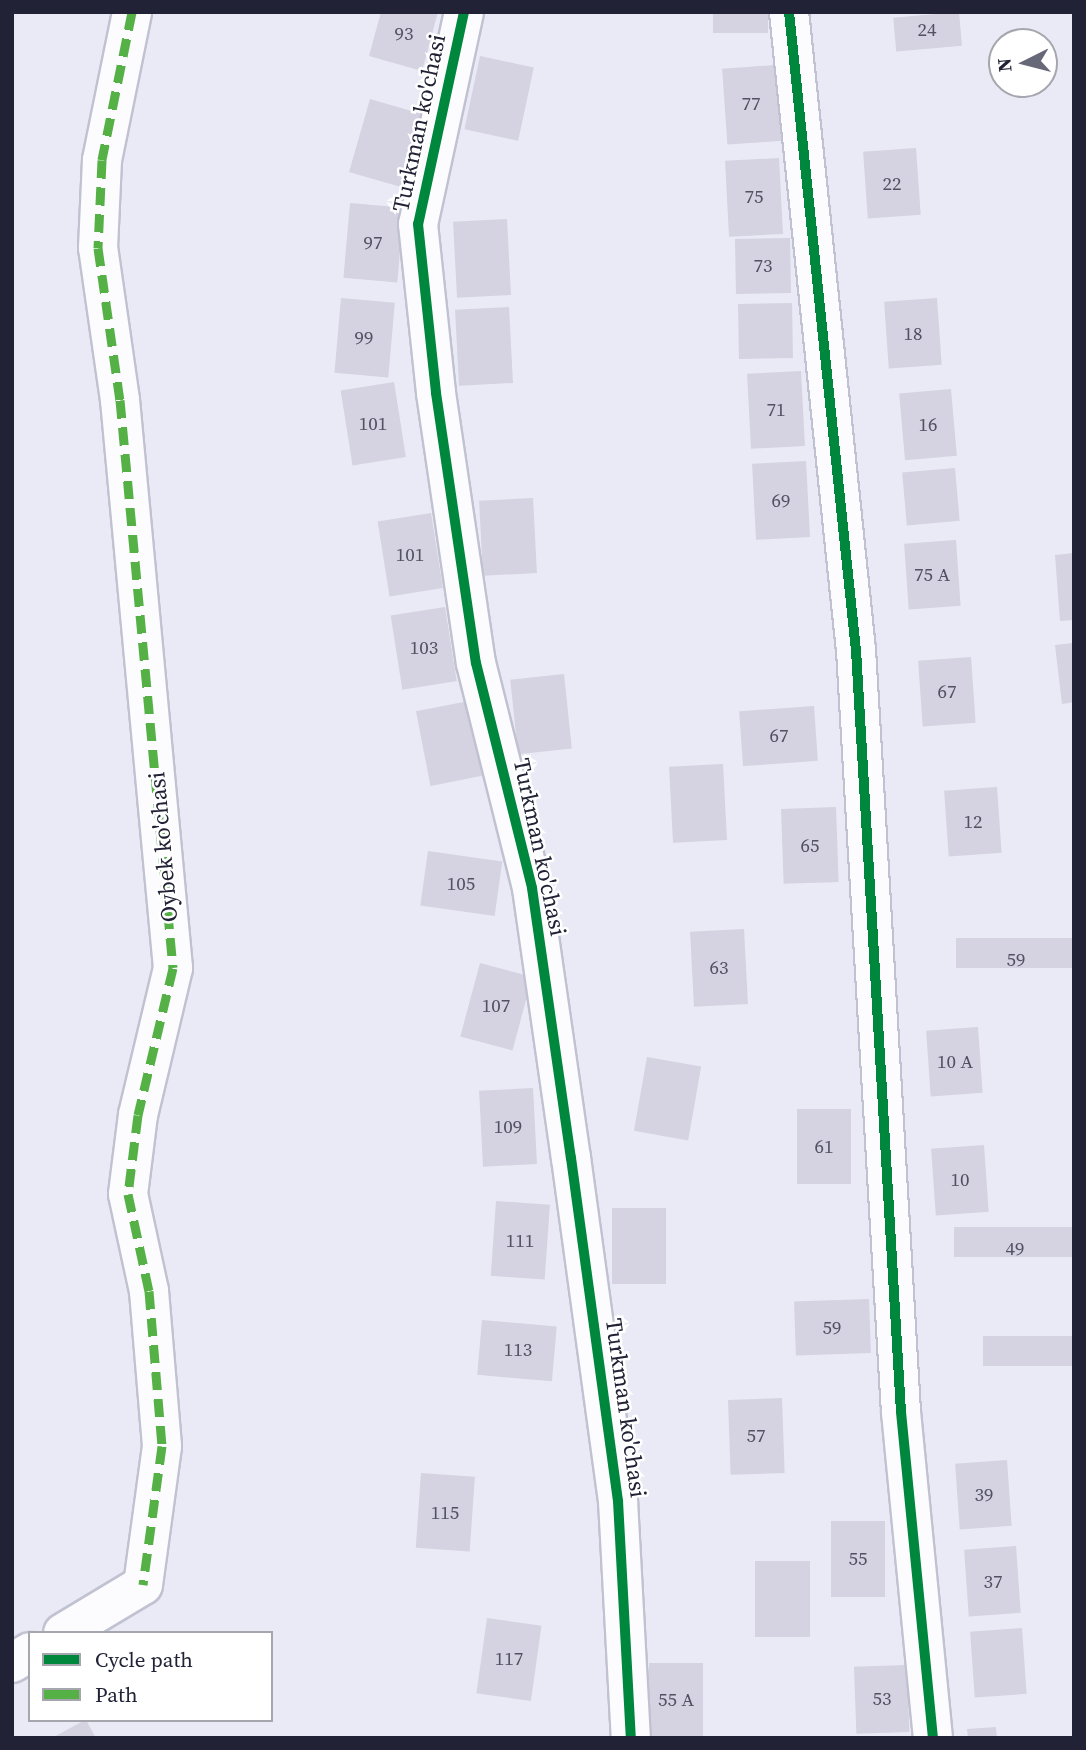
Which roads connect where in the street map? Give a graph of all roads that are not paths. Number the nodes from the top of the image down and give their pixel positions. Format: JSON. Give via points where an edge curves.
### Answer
{"nodes":[{"id":1,"x":132,"y":12,"type":"edge"},
{"id":2,"x":464,"y":12,"type":"edge"},
{"id":3,"x":789,"y":12,"type":"edge"},
{"id":4,"x":66,"y":1631,"type":"edge"},
{"id":5,"x":28,"y":1653,"type":"edge"},
{"id":6,"x":12,"y":1663,"type":"edge"},
{"id":7,"x":631,"y":1738,"type":"edge"},
{"id":8,"x":933,"y":1738,"type":"edge"}],
"edges":[{"from":1,"to":4,"type":"street","name":"Oybek ko'chasi","via":[[102,160],[98,248],[120,400],[173,968],[138,1115],[128,1194],[149,1291],[162,1446],[143,1585]]},
{"from":2,"to":7,"type":"street","name":"Turkman ko'chasi","via":[[418,224],[436,393],[475,663],[532,888],[571,1158],[618,1501]]},
{"from":3,"to":8,"type":"street","via":[[856,650],[901,1412]]},
{"from":5,"to":6,"type":"street"}]}
